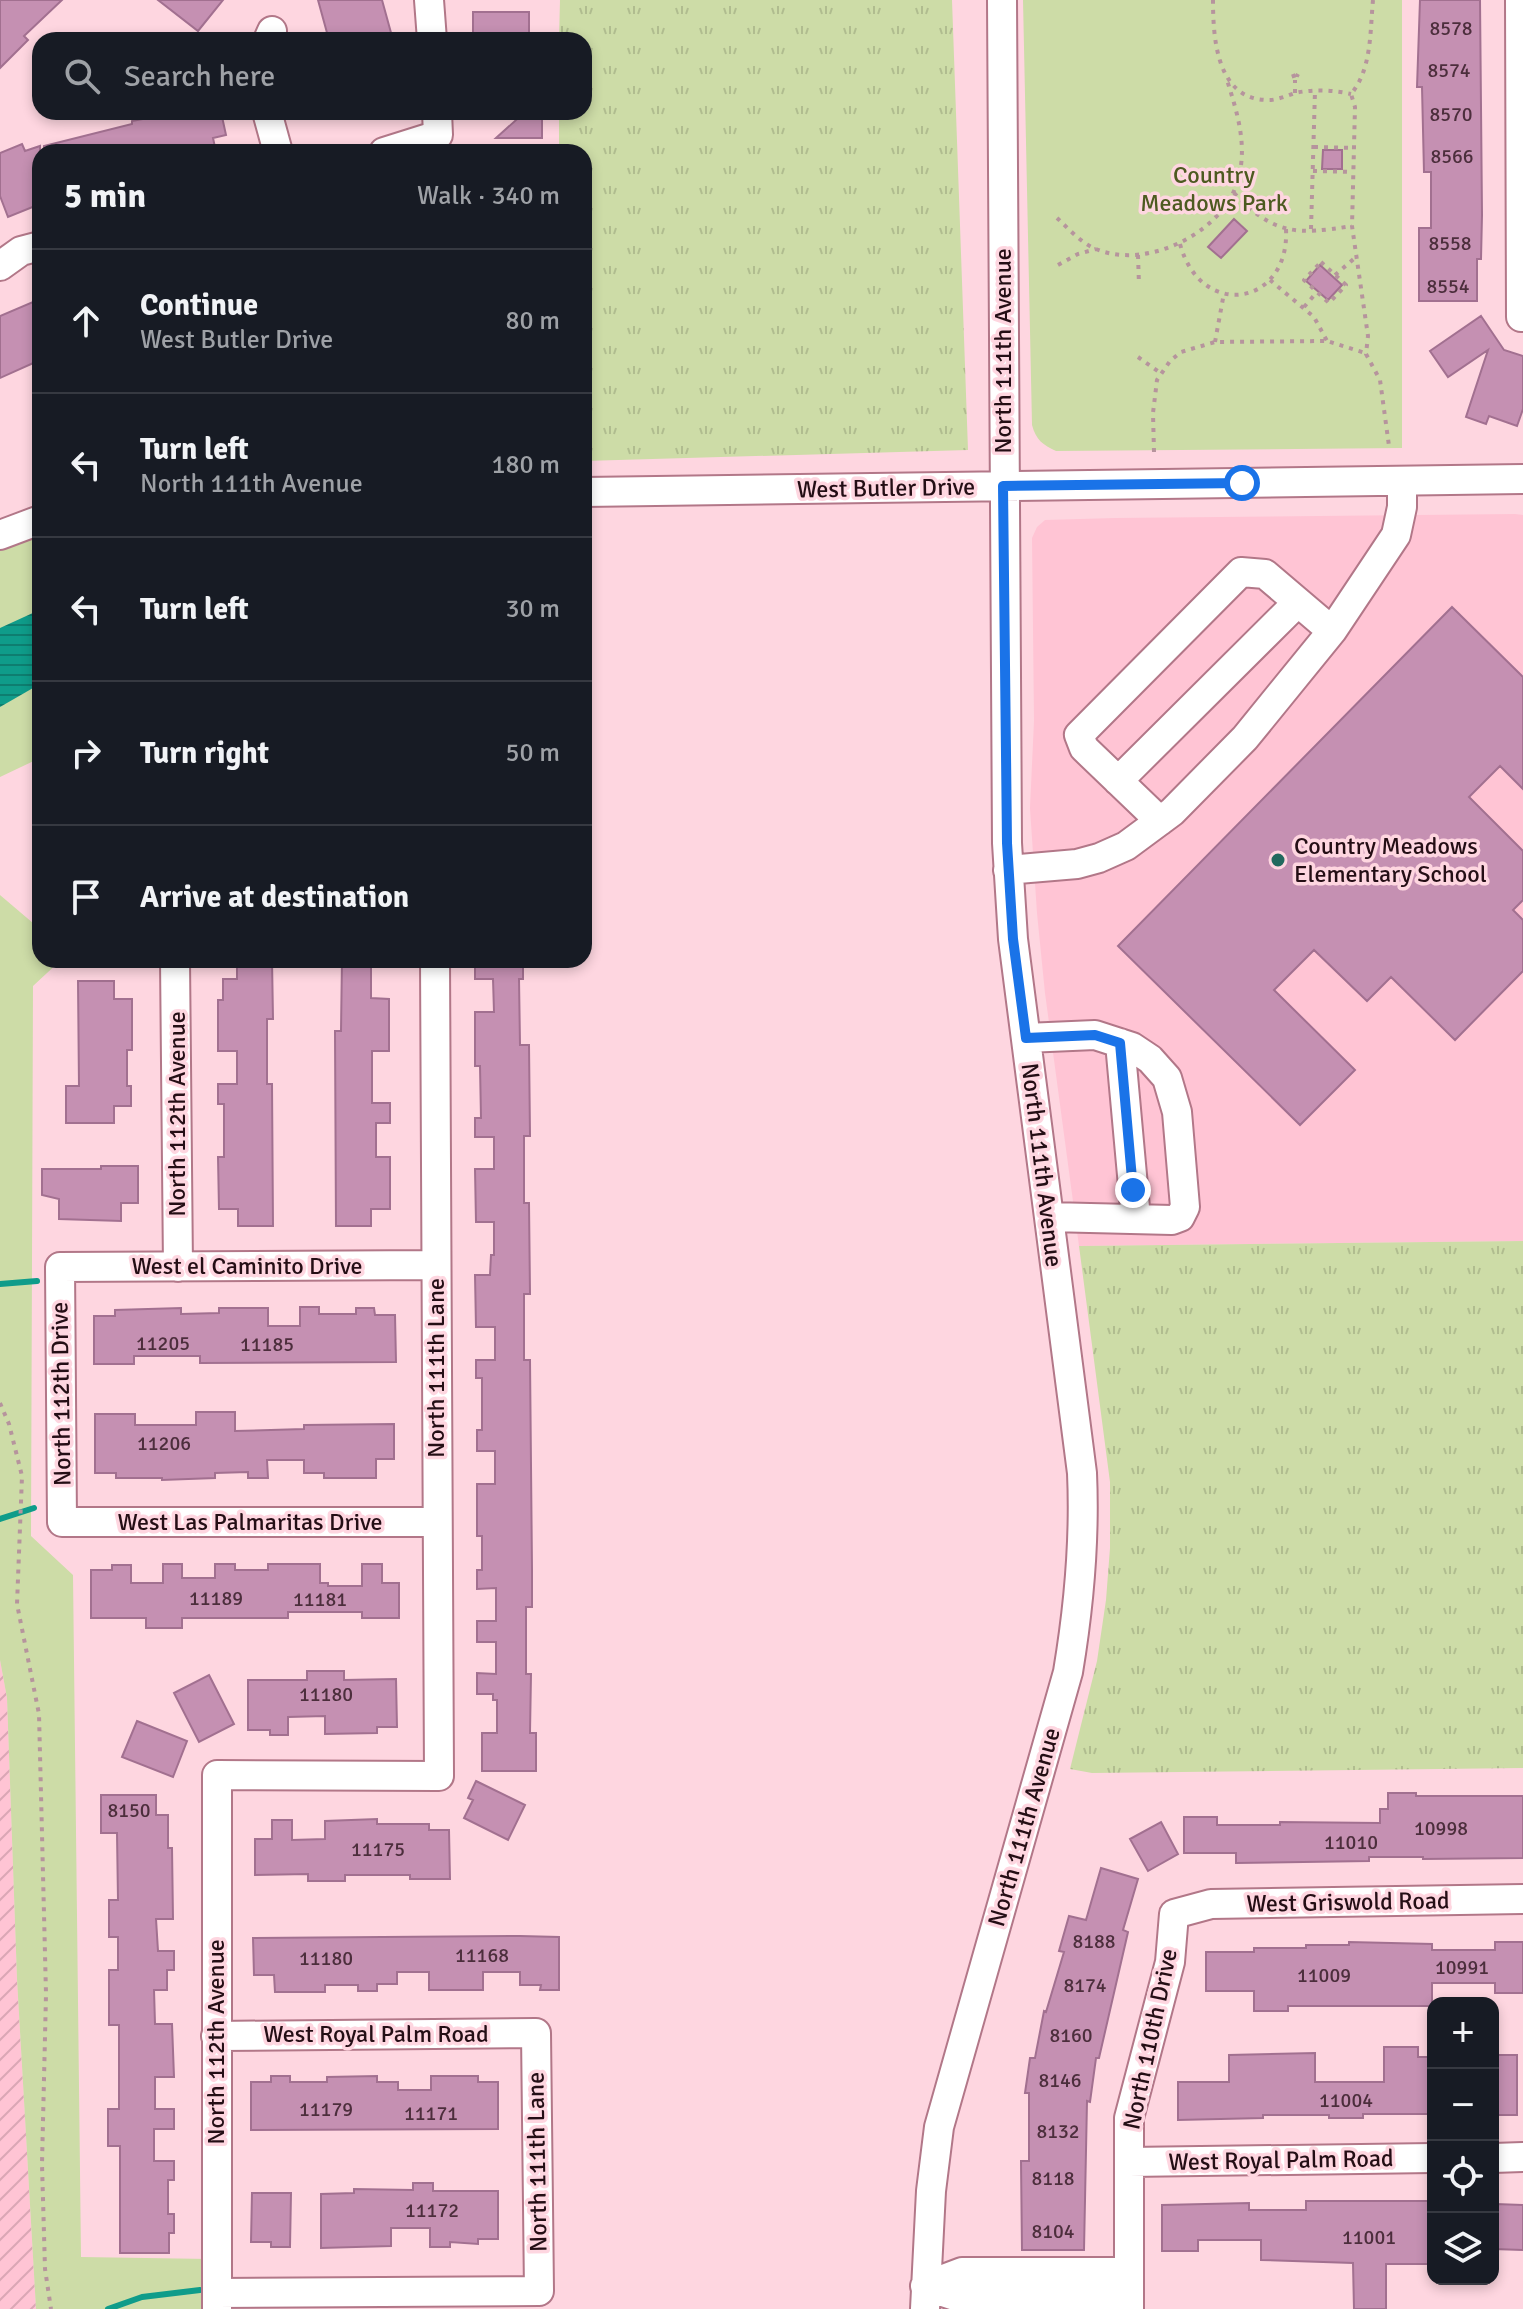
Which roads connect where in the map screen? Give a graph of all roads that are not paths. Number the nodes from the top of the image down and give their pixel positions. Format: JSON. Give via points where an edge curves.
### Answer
{"nodes":[{"id":1,"x":429,"y":0,"type":"edge"},
{"id":2,"x":1002,"y":0,"type":"edge"},
{"id":3,"x":1520,"y":0,"type":"edge"},
{"id":4,"x":431,"y":32,"type":"edge"},
{"id":5,"x":269,"y":120,"type":"edge"},
{"id":6,"x":438,"y":124,"type":"edge"},
{"id":7,"x":276,"y":144,"type":"edge"},
{"id":8,"x":399,"y":144,"type":"edge"},
{"id":9,"x":32,"y":248,"type":"edge"},
{"id":10,"x":0,"y":266,"type":"edge"},
{"id":11,"x":1522,"y":317,"type":"edge"},
{"id":12,"x":1523,"y":479,"type":"edge"},
{"id":13,"x":1402,"y":482,"type":"junction"},
{"id":14,"x":1003,"y":486,"type":"junction"},
{"id":15,"x":592,"y":492,"type":"edge"},
{"id":16,"x":32,"y":523,"type":"edge"},
{"id":17,"x":0,"y":535,"type":"edge"},
{"id":18,"x":1298,"y":602,"type":"junction"},
{"id":19,"x":1332,"y":631,"type":"junction"},
{"id":20,"x":1118,"y":781,"type":"junction"},
{"id":21,"x":1160,"y":821,"type":"junction"},
{"id":22,"x":1008,"y":870,"type":"junction"},
{"id":23,"x":175,"y":968,"type":"edge"},
{"id":24,"x":435,"y":968,"type":"edge"},
{"id":25,"x":1026,"y":1038,"type":"junction"},
{"id":26,"x":1120,"y":1043,"type":"junction"},
{"id":27,"x":1049,"y":1217,"type":"junction"},
{"id":28,"x":1136,"y":1219,"type":"junction"},
{"id":29,"x":435,"y":1265,"type":"junction"},
{"id":30,"x":60,"y":1267,"type":"joint"},
{"id":31,"x":178,"y":1267,"type":"junction"},
{"id":32,"x":62,"y":1522,"type":"joint"},
{"id":33,"x":437,"y":1522,"type":"junction"},
{"id":34,"x":217,"y":1775,"type":"joint"},
{"id":35,"x":1523,"y":1899,"type":"edge"},
{"id":36,"x":1174,"y":1914,"type":"joint"},
{"id":37,"x":536,"y":2033,"type":"joint"},
{"id":38,"x":216,"y":2036,"type":"junction"},
{"id":39,"x":1523,"y":2157,"type":"edge"},
{"id":40,"x":1427,"y":2158,"type":"edge"},
{"id":41,"x":1499,"y":2158,"type":"edge"},
{"id":42,"x":1129,"y":2162,"type":"junction"},
{"id":43,"x":1129,"y":2293,"type":"edge"},
{"id":44,"x":925,"y":2297,"type":"edge"},
{"id":45,"x":217,"y":2301,"type":"edge"}],
"edges":[{"from":1,"to":4,"type":"street"},
{"from":2,"to":14,"type":"street","name":"North 111th Avenue"},
{"from":3,"to":11,"type":"street"},
{"from":5,"to":7,"type":"street"},
{"from":6,"to":8,"type":"street"},
{"from":9,"to":10,"type":"street"},
{"from":12,"to":13,"type":"street","name":"West Butler Drive"},
{"from":13,"to":14,"type":"street","name":"West Butler Drive"},
{"from":13,"to":19,"type":"street","via":[[1396,535]]},
{"from":14,"to":15,"type":"street","name":"West Butler Drive"},
{"from":14,"to":22,"type":"street","name":"North 111th Avenue"},
{"from":16,"to":17,"type":"street"},
{"from":18,"to":19,"type":"street"},
{"from":18,"to":20,"type":"street"},
{"from":18,"to":20,"type":"street","via":[[1265,574],[1241,572],[1079,735],[1084,748]]},
{"from":19,"to":21,"type":"street","via":[[1245,738]]},
{"from":20,"to":21,"type":"street"},
{"from":21,"to":22,"type":"street","via":[[1099,858]]},
{"from":22,"to":25,"type":"street","name":"North 111th Avenue"},
{"from":23,"to":31,"type":"street","name":"North 112th Avenue"},
{"from":24,"to":29,"type":"street","name":"North 111th Lane"},
{"from":25,"to":26,"type":"street","via":[[1095,1035]]},
{"from":25,"to":27,"type":"street","name":"North 111th Avenue"},
{"from":26,"to":28,"type":"street"},
{"from":26,"to":28,"type":"street","via":[[1150,1059],[1167,1078],[1177,1112],[1185,1207],[1172,1220]]},
{"from":27,"to":28,"type":"street"},
{"from":27,"to":44,"type":"street","name":"North 111th Avenue","via":[[1082,1473],[1076,1626],[1068,1672],[939,2127]]},
{"from":29,"to":31,"type":"street","name":"West el Caminito Drive"},
{"from":29,"to":33,"type":"street","name":"North 111th Lane"},
{"from":30,"to":31,"type":"street","name":"West el Caminito Drive"},
{"from":30,"to":32,"type":"street","name":"North 112th Drive"},
{"from":32,"to":33,"type":"street","name":"West Las Palmaritas Drive"},
{"from":33,"to":34,"type":"street","name":"North 111th Lane","via":[[439,1776]]},
{"from":34,"to":38,"type":"street","name":"North 112th Avenue"},
{"from":35,"to":36,"type":"street","name":"West Griswold Road","via":[[1211,1904]]},
{"from":36,"to":42,"type":"street","name":"North 110th Drive","via":[[1170,1962],[1129,2118]]},
{"from":37,"to":38,"type":"street","name":"West Royal Palm Road"},
{"from":37,"to":45,"type":"street","name":"North 111th Lane","via":[[539,2291]]},
{"from":38,"to":45,"type":"street","name":"North 112th Avenue"},
{"from":39,"to":41,"type":"street"},
{"from":40,"to":42,"type":"street","name":"West Royal Palm Road"},
{"from":42,"to":43,"type":"street","name":"North 110th Drive"},
{"from":43,"to":44,"type":"street"}]}
